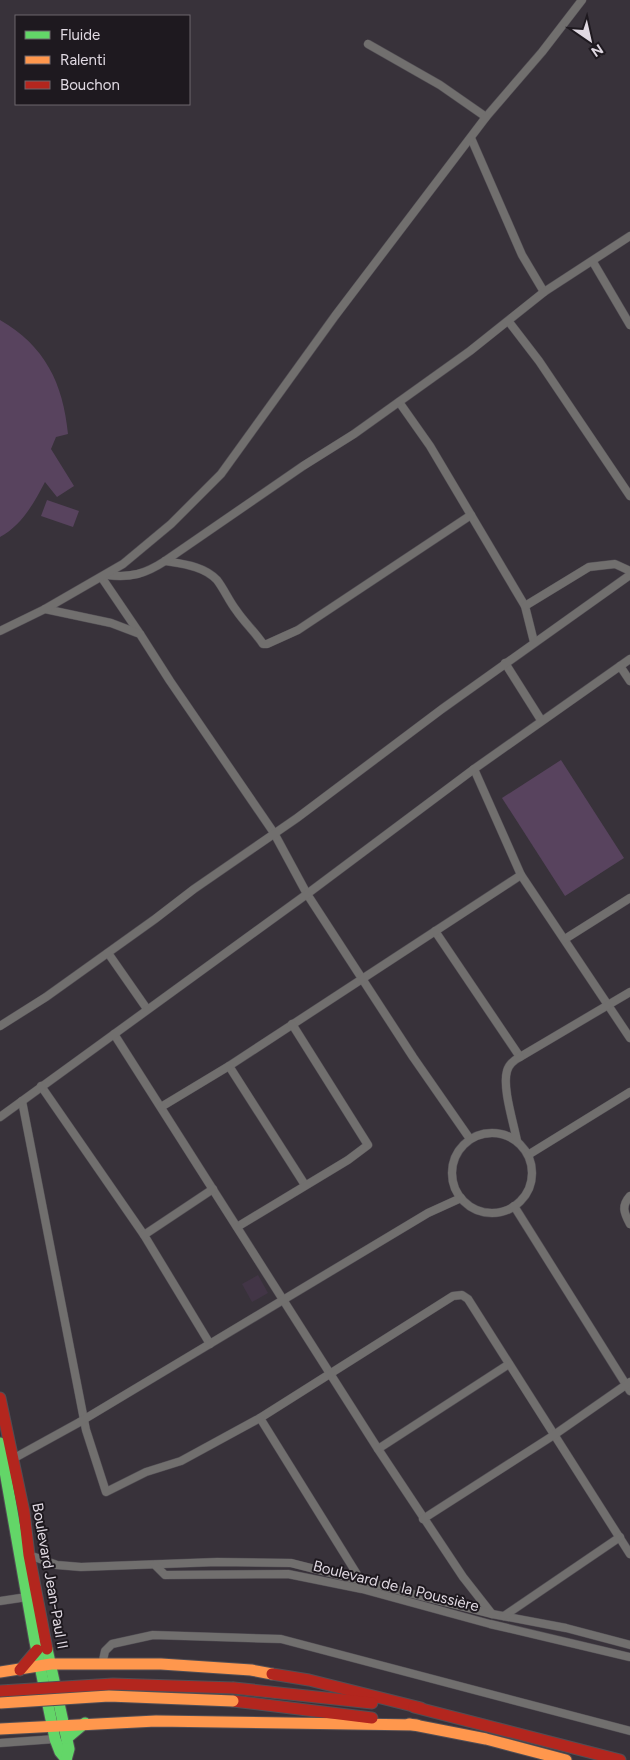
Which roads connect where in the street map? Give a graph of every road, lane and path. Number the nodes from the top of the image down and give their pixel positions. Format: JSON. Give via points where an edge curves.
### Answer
{"nodes":[{"id":1,"x":582,"y":0,"type":"edge"},
{"id":2,"x":368,"y":44,"type":"dead end"},
{"id":3,"x":486,"y":117,"type":"junction"},
{"id":4,"x":471,"y":138,"type":"junction"},
{"id":5,"x":630,"y":236,"type":"edge"},
{"id":6,"x":593,"y":262,"type":"junction"},
{"id":7,"x":544,"y":292,"type":"junction"},
{"id":8,"x":509,"y":322,"type":"junction"},
{"id":9,"x":630,"y":325,"type":"edge"},
{"id":10,"x":399,"y":402,"type":"junction"},
{"id":11,"x":630,"y":496,"type":"edge"},
{"id":12,"x":471,"y":515,"type":"junction"},
{"id":13,"x":166,"y":561,"type":"junction"},
{"id":14,"x":630,"y":571,"type":"edge"},
{"id":15,"x":630,"y":575,"type":"edge"},
{"id":16,"x":104,"y":577,"type":"junction"},
{"id":17,"x":525,"y":606,"type":"junction"},
{"id":18,"x":45,"y":609,"type":"junction"},
{"id":19,"x":0,"y":631,"type":"edge"},
{"id":20,"x":140,"y":634,"type":"junction"},
{"id":21,"x":534,"y":642,"type":"junction"},
{"id":22,"x":630,"y":659,"type":"edge"},
{"id":23,"x":505,"y":663,"type":"junction"},
{"id":24,"x":620,"y":666,"type":"junction"},
{"id":25,"x":630,"y":681,"type":"edge"},
{"id":26,"x":540,"y":720,"type":"junction"},
{"id":27,"x":474,"y":768,"type":"junction"},
{"id":28,"x":274,"y":833,"type":"junction"},
{"id":29,"x":521,"y":875,"type":"junction"},
{"id":30,"x":307,"y":894,"type":"junction"},
{"id":31,"x":630,"y":898,"type":"edge"},
{"id":32,"x":435,"y":931,"type":"junction"},
{"id":33,"x":565,"y":939,"type":"junction"},
{"id":34,"x":108,"y":953,"type":"junction"},
{"id":35,"x":362,"y":978,"type":"junction"},
{"id":36,"x":630,"y":992,"type":"edge"},
{"id":37,"x":609,"y":1005,"type":"junction"},
{"id":38,"x":148,"y":1009,"type":"junction"},
{"id":39,"x":292,"y":1024,"type":"junction"},
{"id":40,"x":0,"y":1026,"type":"edge"},
{"id":41,"x":114,"y":1034,"type":"junction"},
{"id":42,"x":630,"y":1038,"type":"edge"},
{"id":43,"x":520,"y":1056,"type":"junction"},
{"id":44,"x":229,"y":1066,"type":"junction"},
{"id":45,"x":42,"y":1086,"type":"junction"},
{"id":46,"x":630,"y":1092,"type":"edge"},
{"id":47,"x":22,"y":1101,"type":"junction"},
{"id":48,"x":161,"y":1107,"type":"junction"},
{"id":49,"x":0,"y":1116,"type":"edge"},
{"id":50,"x":470,"y":1140,"type":"junction"},
{"id":51,"x":517,"y":1142,"type":"junction"},
{"id":52,"x":528,"y":1156,"type":"junction"},
{"id":53,"x":305,"y":1185,"type":"junction"},
{"id":54,"x":213,"y":1189,"type":"junction"},
{"id":55,"x":630,"y":1196,"type":"edge"},
{"id":56,"x":461,"y":1198,"type":"junction"},
{"id":57,"x":514,"y":1206,"type":"junction"},
{"id":58,"x":630,"y":1224,"type":"edge"},
{"id":59,"x":237,"y":1226,"type":"junction"},
{"id":60,"x":144,"y":1235,"type":"junction"},
{"id":61,"x":282,"y":1301,"type":"junction"},
{"id":62,"x":210,"y":1344,"type":"junction"},
{"id":63,"x":509,"y":1364,"type":"junction"},
{"id":64,"x":330,"y":1374,"type":"junction"},
{"id":65,"x":629,"y":1386,"type":"edge"},
{"id":66,"x":0,"y":1398,"type":"edge"},
{"id":67,"x":260,"y":1418,"type":"junction"},
{"id":68,"x":84,"y":1420,"type":"junction"},
{"id":69,"x":554,"y":1435,"type":"junction"},
{"id":70,"x":0,"y":1443,"type":"edge"},
{"id":71,"x":378,"y":1449,"type":"junction"},
{"id":72,"x":7,"y":1461,"type":"junction"},
{"id":73,"x":423,"y":1519,"type":"junction"},
{"id":74,"x":620,"y":1537,"type":"junction"},
{"id":75,"x":630,"y":1554,"type":"edge"},
{"id":76,"x":29,"y":1555,"type":"junction"},
{"id":77,"x":155,"y":1565,"type":"junction"},
{"id":78,"x":360,"y":1579,"type":"junction"},
{"id":79,"x":28,"y":1597,"type":"junction"},
{"id":80,"x":0,"y":1601,"type":"edge"},
{"id":81,"x":492,"y":1614,"type":"junction"},
{"id":82,"x":504,"y":1616,"type":"junction"},
{"id":83,"x":490,"y":1624,"type":"junction"},
{"id":84,"x":630,"y":1645,"type":"edge"},
{"id":85,"x":37,"y":1650,"type":"junction"},
{"id":86,"x":630,"y":1657,"type":"edge"},
{"id":87,"x":46,"y":1665,"type":"junction"},
{"id":88,"x":102,"y":1665,"type":"junction"},
{"id":89,"x":20,"y":1670,"type":"junction"},
{"id":90,"x":0,"y":1672,"type":"edge"},
{"id":91,"x":0,"y":1691,"type":"edge"},
{"id":92,"x":0,"y":1703,"type":"edge"},
{"id":93,"x":421,"y":1708,"type":"junction"},
{"id":94,"x":85,"y":1723,"type":"junction"},
{"id":95,"x":57,"y":1724,"type":"junction"},
{"id":96,"x":417,"y":1725,"type":"junction"},
{"id":97,"x":0,"y":1729,"type":"edge"},
{"id":98,"x":630,"y":1731,"type":"edge"},
{"id":99,"x":61,"y":1738,"type":"junction"},
{"id":100,"x":0,"y":1743,"type":"edge"},
{"id":101,"x":66,"y":1759,"type":"edge"},
{"id":102,"x":566,"y":1760,"type":"edge"},
{"id":103,"x":620,"y":1760,"type":"edge"}],
"edges":[{"from":1,"to":3,"type":"street"},
{"from":2,"to":3,"type":"street","via":[[440,85]]},
{"from":3,"to":4,"type":"street"},
{"from":4,"to":7,"type":"street","via":[[522,255]]},
{"from":4,"to":16,"type":"street","via":[[335,316],[221,474],[140,551]]},
{"from":5,"to":6,"type":"street"},
{"from":6,"to":7,"type":"street"},
{"from":6,"to":9,"type":"street"},
{"from":7,"to":8,"type":"street"},
{"from":8,"to":10,"type":"street"},
{"from":8,"to":11,"type":"street"},
{"from":10,"to":12,"type":"street","via":[[430,446]]},
{"from":10,"to":13,"type":"street"},
{"from":12,"to":13,"type":"street","via":[[298,630],[267,644],[263,644],[251,630],[210,574]]},
{"from":12,"to":17,"type":"street"},
{"from":13,"to":16,"type":"street","via":[[128,577]]},
{"from":14,"to":17,"type":"street","via":[[615,564],[589,567]]},
{"from":15,"to":21,"type":"street"},
{"from":16,"to":18,"type":"street"},
{"from":16,"to":20,"type":"street"},
{"from":17,"to":21,"type":"street"},
{"from":18,"to":19,"type":"street"},
{"from":18,"to":20,"type":"street","via":[[111,623]]},
{"from":20,"to":28,"type":"street"},
{"from":21,"to":23,"type":"street"},
{"from":22,"to":24,"type":"street"},
{"from":23,"to":26,"type":"street"},
{"from":23,"to":28,"type":"street"},
{"from":24,"to":25,"type":"street"},
{"from":24,"to":26,"type":"street"},
{"from":26,"to":27,"type":"street"},
{"from":27,"to":29,"type":"street"},
{"from":27,"to":30,"type":"street"},
{"from":28,"to":30,"type":"street"},
{"from":28,"to":34,"type":"street"},
{"from":29,"to":32,"type":"street"},
{"from":29,"to":33,"type":"street"},
{"from":30,"to":35,"type":"street"},
{"from":30,"to":38,"type":"street"},
{"from":31,"to":33,"type":"street"},
{"from":32,"to":35,"type":"street"},
{"from":32,"to":43,"type":"street"},
{"from":33,"to":37,"type":"street"},
{"from":34,"to":38,"type":"street"},
{"from":34,"to":40,"type":"street"},
{"from":35,"to":39,"type":"street"},
{"from":35,"to":50,"type":"street"},
{"from":36,"to":37,"type":"street"},
{"from":37,"to":42,"type":"street"},
{"from":37,"to":43,"type":"street"},
{"from":38,"to":41,"type":"street"},
{"from":39,"to":44,"type":"street"},
{"from":39,"to":53,"type":"street","via":[[368,1145]]},
{"from":41,"to":45,"type":"street"},
{"from":41,"to":48,"type":"street"},
{"from":43,"to":51,"type":"street","via":[[507,1071]]},
{"from":44,"to":48,"type":"street"},
{"from":44,"to":53,"type":"street"},
{"from":45,"to":47,"type":"street"},
{"from":45,"to":60,"type":"street"},
{"from":46,"to":52,"type":"street"},
{"from":47,"to":49,"type":"street"},
{"from":47,"to":68,"type":"street"},
{"from":48,"to":54,"type":"street"},
{"from":50,"to":51,"type":"street","via":[[481,1134],[494,1133],[506,1135]]},
{"from":50,"to":56,"type":"street","via":[[454,1161],[454,1187]]},
{"from":51,"to":52,"type":"street"},
{"from":52,"to":57,"type":"street","via":[[532,1178],[529,1189]]},
{"from":53,"to":59,"type":"street"},
{"from":54,"to":59,"type":"street"},
{"from":54,"to":60,"type":"street"},
{"from":55,"to":58,"type":"street","via":[[623,1206]]},
{"from":56,"to":57,"type":"street","via":[[480,1212],[498,1212]]},
{"from":56,"to":61,"type":"street","via":[[428,1213]]},
{"from":57,"to":65,"type":"street"},
{"from":59,"to":61,"type":"street"},
{"from":60,"to":62,"type":"street"},
{"from":61,"to":62,"type":"street"},
{"from":61,"to":64,"type":"street"},
{"from":62,"to":68,"type":"street"},
{"from":63,"to":64,"type":"street","via":[[468,1299],[462,1295],[453,1296]]},
{"from":63,"to":69,"type":"street"},
{"from":63,"to":71,"type":"street"},
{"from":64,"to":67,"type":"street"},
{"from":64,"to":71,"type":"street"},
{"from":65,"to":69,"type":"street"},
{"from":66,"to":72,"type":"main road","name":"Boulevard Jean-Paul II"},
{"from":67,"to":68,"type":"street","via":[[181,1461],[146,1472],[106,1492]]},
{"from":67,"to":78,"type":"street"},
{"from":68,"to":72,"type":"street"},
{"from":69,"to":73,"type":"street"},
{"from":69,"to":74,"type":"street"},
{"from":70,"to":72,"type":"main road","name":"Boulevard Jean-Paul II"},
{"from":71,"to":73,"type":"street"},
{"from":72,"to":76,"type":"main road","name":"Boulevard Jean-Paul II","via":[[24,1512]]},
{"from":72,"to":79,"type":"main road","name":"Boulevard Jean-Paul II"},
{"from":73,"to":81,"type":"street"},
{"from":74,"to":75,"type":"street"},
{"from":74,"to":82,"type":"street"},
{"from":76,"to":77,"type":"street","name":"Boulevard de la Poussière","via":[[57,1565],[81,1567]]},
{"from":76,"to":87,"type":"main road","name":"Boulevard Jean-Paul II"},
{"from":77,"to":78,"type":"street","name":"Boulevard de la Poussière","via":[[291,1563]]},
{"from":77,"to":83,"type":"street","name":"Boulevard de la Poussière","via":[[165,1575],[288,1574],[362,1589]]},
{"from":78,"to":81,"type":"street","name":"Boulevard de la Poussière"},
{"from":79,"to":80,"type":"street"},
{"from":79,"to":85,"type":"main road","name":"Boulevard Jean-Paul II"},
{"from":81,"to":82,"type":"street","name":"Boulevard de la Poussière"},
{"from":81,"to":83,"type":"street"},
{"from":82,"to":84,"type":"street","name":"Boulevard de la Poussière"},
{"from":83,"to":86,"type":"street","name":"Boulevard de la Poussière"},
{"from":85,"to":87,"type":"main road","name":"Boulevard Jean-Paul II"},
{"from":85,"to":89,"type":"main road"},
{"from":87,"to":88,"type":"main road"},
{"from":87,"to":89,"type":"main road"},
{"from":87,"to":95,"type":"main road","name":"Boulevard Jean-Paul II"},
{"from":88,"to":93,"type":"main road","via":[[161,1664],[251,1670],[309,1680]]},
{"from":88,"to":98,"type":"street","via":[[112,1644],[153,1635],[281,1639]]},
{"from":89,"to":90,"type":"main road"},
{"from":91,"to":93,"type":"main road","bridge":true,"via":[[113,1684],[234,1688]]},
{"from":92,"to":96,"type":"main road","bridge":true,"via":[[109,1696],[233,1700]]},
{"from":93,"to":103,"type":"main road"},
{"from":94,"to":95,"type":"main road"},
{"from":94,"to":96,"type":"main road","via":[[273,1721]]},
{"from":94,"to":99,"type":"main road"},
{"from":95,"to":97,"type":"main road"},
{"from":95,"to":99,"type":"main road","name":"Boulevard Jean-Paul II"},
{"from":96,"to":102,"type":"main road"},
{"from":99,"to":100,"type":"street"},
{"from":99,"to":101,"type":"main road","name":"Boulevard Jean-Paul II","via":[[69,1749]]}]}
